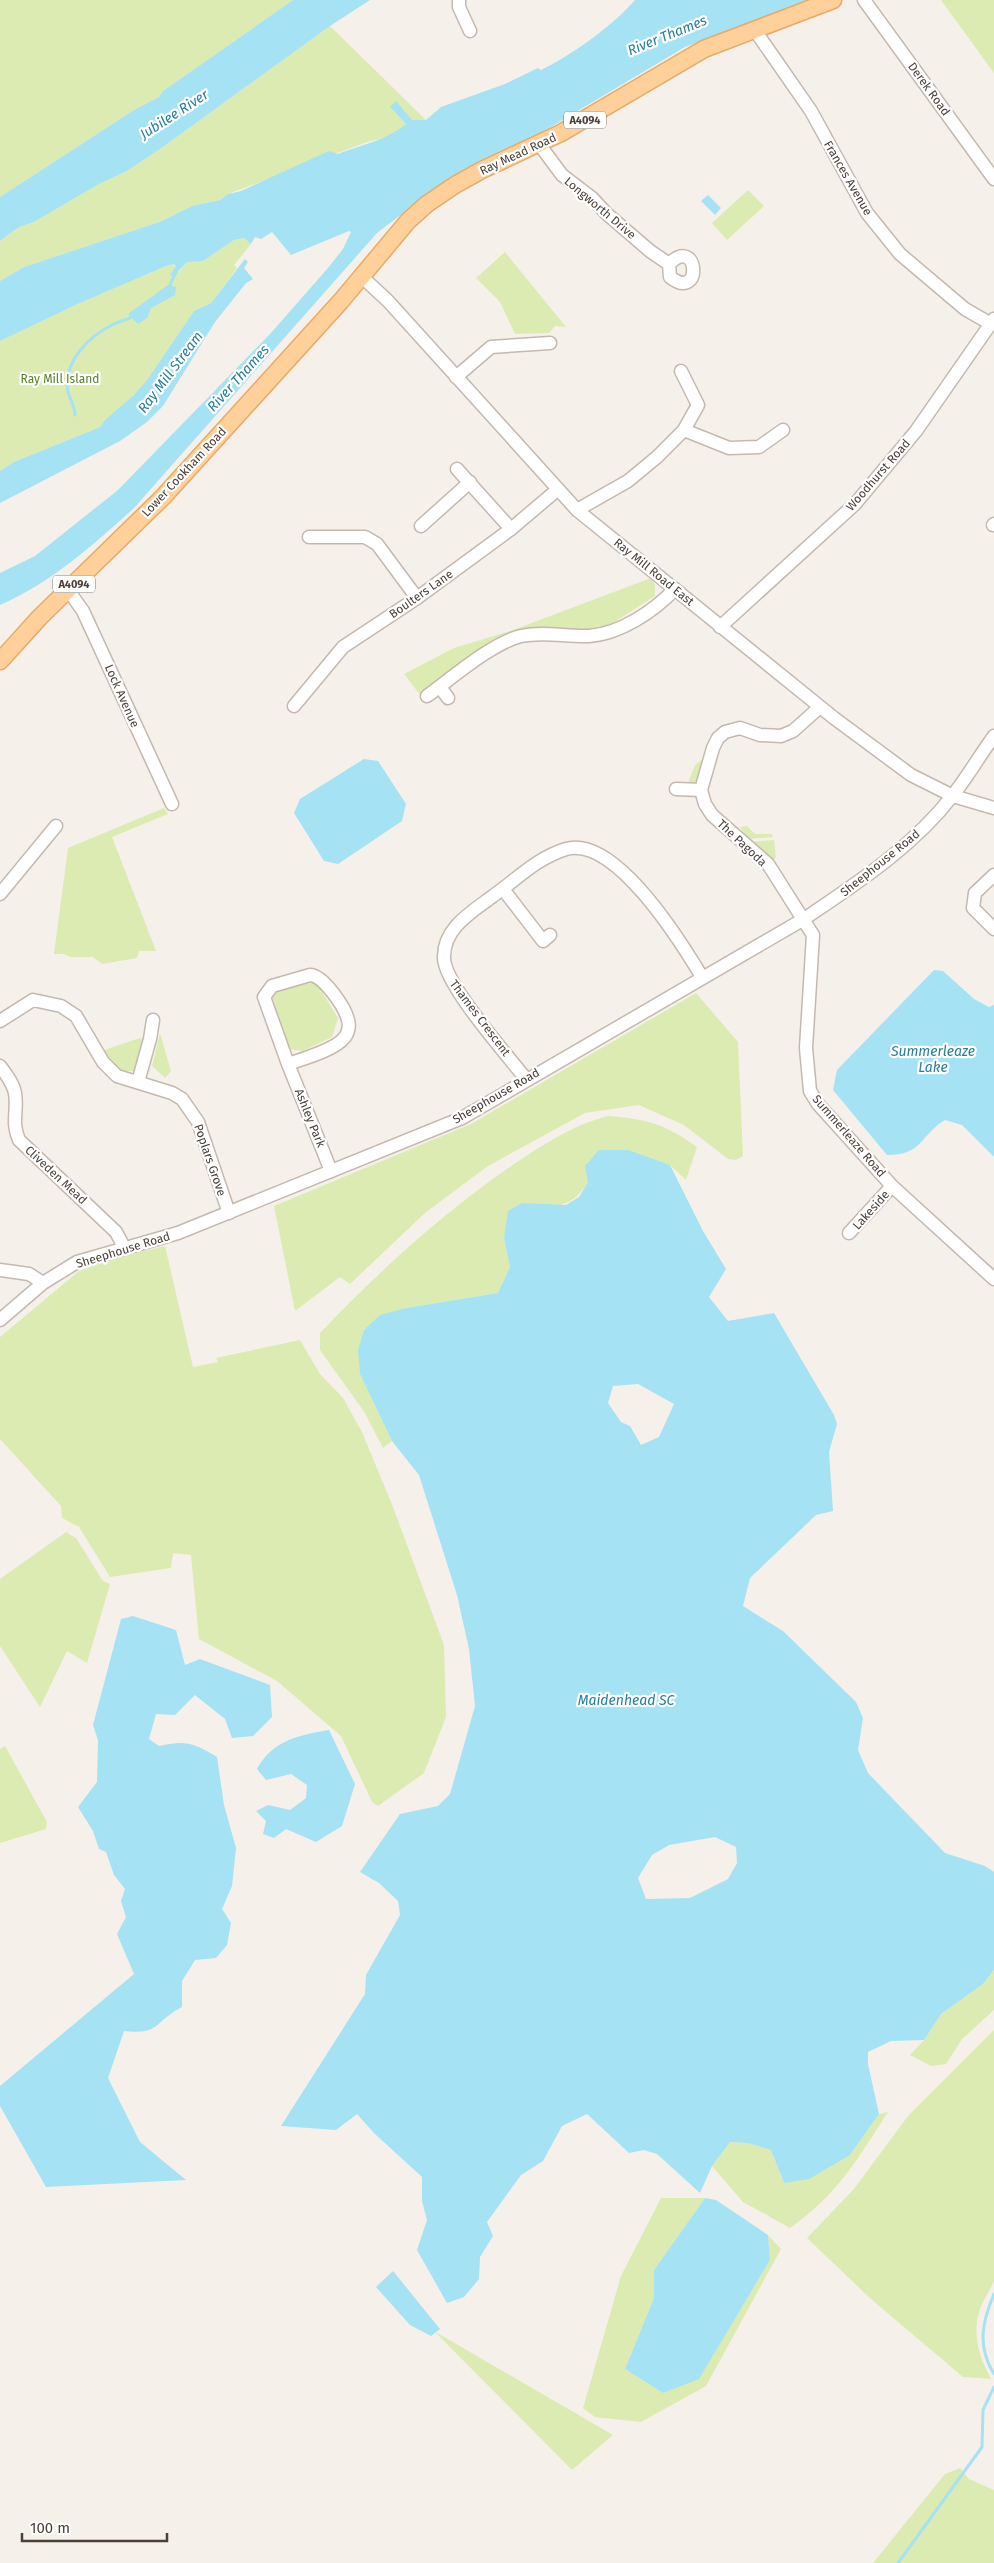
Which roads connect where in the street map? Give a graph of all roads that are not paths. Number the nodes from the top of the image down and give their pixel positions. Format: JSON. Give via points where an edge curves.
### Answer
{"nodes":[{"id":1,"x":459,"y":0,"type":"edge"},
{"id":2,"x":834,"y":0,"type":"edge"},
{"id":3,"x":864,"y":0,"type":"edge"},
{"id":4,"x":754,"y":29,"type":"junction"},
{"id":5,"x":470,"y":30,"type":"dead end"},
{"id":6,"x":539,"y":144,"type":"junction"},
{"id":7,"x":994,"y":179,"type":"edge"},
{"id":8,"x":669,"y":264,"type":"dead end"},
{"id":9,"x":361,"y":276,"type":"junction"},
{"id":10,"x":992,"y":322,"type":"edge"},
{"id":11,"x":550,"y":344,"type":"dead end"},
{"id":12,"x":681,"y":371,"type":"dead end"},
{"id":13,"x":456,"y":377,"type":"junction"},
{"id":14,"x":684,"y":430,"type":"junction"},
{"id":15,"x":783,"y":430,"type":"dead end"},
{"id":16,"x":457,"y":468,"type":"dead end"},
{"id":17,"x":470,"y":482,"type":"junction"},
{"id":18,"x":557,"y":490,"type":"junction"},
{"id":19,"x":577,"y":510,"type":"junction"},
{"id":20,"x":421,"y":526,"type":"dead end"},
{"id":21,"x":511,"y":529,"type":"junction"},
{"id":22,"x":309,"y":538,"type":"dead end"},
{"id":23,"x":675,"y":589,"type":"junction"},
{"id":24,"x":68,"y":590,"type":"junction"},
{"id":25,"x":417,"y":598,"type":"junction"},
{"id":26,"x":720,"y":627,"type":"junction"},
{"id":27,"x":0,"y":660,"type":"edge"},
{"id":28,"x":440,"y":687,"type":"junction"},
{"id":29,"x":427,"y":696,"type":"dead end"},
{"id":30,"x":448,"y":698,"type":"dead end"},
{"id":31,"x":294,"y":706,"type":"dead end"},
{"id":32,"x":820,"y":706,"type":"junction"},
{"id":33,"x":994,"y":736,"type":"edge"},
{"id":34,"x":676,"y":789,"type":"dead end"},
{"id":35,"x":701,"y":790,"type":"junction"},
{"id":36,"x":953,"y":796,"type":"junction"},
{"id":37,"x":172,"y":804,"type":"dead end"},
{"id":38,"x":994,"y":808,"type":"edge"},
{"id":39,"x":56,"y":826,"type":"dead end"},
{"id":40,"x":994,"y":875,"type":"edge"},
{"id":41,"x":503,"y":889,"type":"junction"},
{"id":42,"x":0,"y":894,"type":"edge"},
{"id":43,"x":804,"y":919,"type":"junction"},
{"id":44,"x":994,"y":929,"type":"edge"},
{"id":45,"x":547,"y":941,"type":"dead end"},
{"id":46,"x":702,"y":977,"type":"junction"},
{"id":47,"x":153,"y":1020,"type":"dead end"},
{"id":48,"x":0,"y":1021,"type":"edge"},
{"id":49,"x":288,"y":1064,"type":"junction"},
{"id":50,"x":0,"y":1066,"type":"edge"},
{"id":51,"x":526,"y":1079,"type":"junction"},
{"id":52,"x":138,"y":1082,"type":"junction"},
{"id":53,"x":332,"y":1171,"type":"junction"},
{"id":54,"x":892,"y":1186,"type":"junction"},
{"id":55,"x":229,"y":1214,"type":"junction"},
{"id":56,"x":849,"y":1233,"type":"dead end"},
{"id":57,"x":124,"y":1247,"type":"junction"},
{"id":58,"x":0,"y":1270,"type":"edge"},
{"id":59,"x":994,"y":1279,"type":"edge"},
{"id":60,"x":43,"y":1283,"type":"junction"},
{"id":61,"x":0,"y":1320,"type":"edge"}],
"edges":[{"from":1,"to":5,"type":"street"},
{"from":2,"to":4,"type":"main road","name":"Ray Mead Road","number":"A4094"},
{"from":3,"to":7,"type":"street","name":"Derek Road"},
{"from":4,"to":6,"type":"main road","name":"Ray Mead Road","number":"A4094","via":[[692,55],[608,107]]},
{"from":4,"to":10,"type":"street","name":"Frances Avenue","via":[[811,111],[866,213],[894,248],[965,309]]},
{"from":6,"to":8,"type":"street","name":"Longworth Drive","via":[[562,175]]},
{"from":6,"to":9,"type":"main road","name":"Ray Mead Road","number":"A4094","via":[[482,170],[441,194],[408,221]]},
{"from":9,"to":13,"type":"street","name":"Ray Mill Road East","via":[[388,301]]},
{"from":9,"to":24,"type":"main road","name":"Lower Cookham Road","number":"A4094","via":[[177,483]]},
{"from":10,"to":26,"type":"street","name":"Woodhurst Road","via":[[916,431],[855,504]]},
{"from":11,"to":13,"type":"street","via":[[491,346]]},
{"from":12,"to":14,"type":"street","via":[[698,405]]},
{"from":13,"to":18,"type":"street","name":"Ray Mill Road East"},
{"from":14,"to":15,"type":"street","via":[[729,448],[759,447]]},
{"from":14,"to":19,"type":"street","via":[[628,481]]},
{"from":16,"to":17,"type":"street"},
{"from":17,"to":20,"type":"street"},
{"from":17,"to":21,"type":"street"},
{"from":18,"to":19,"type":"street","name":"Ray Mill Road East"},
{"from":18,"to":21,"type":"street","name":"Boulters Lane"},
{"from":19,"to":23,"type":"street","name":"Ray Mill Road East"},
{"from":21,"to":25,"type":"street","name":"Boulters Lane"},
{"from":22,"to":25,"type":"street","via":[[365,537],[377,544]]},
{"from":23,"to":26,"type":"street","name":"Ray Mill Road East"},
{"from":23,"to":28,"type":"street","via":[[665,600],[616,631],[589,636],[547,633],[519,636],[486,653]]},
{"from":24,"to":27,"type":"main road","name":"Lower Cookham Road","number":"A4094"},
{"from":24,"to":37,"type":"street","name":"Lock Avenue","via":[[83,611]]},
{"from":25,"to":31,"type":"street","name":"Boulters Lane","via":[[343,647]]},
{"from":26,"to":32,"type":"street","name":"Ray Mill Road East"},
{"from":28,"to":29,"type":"street"},
{"from":28,"to":30,"type":"street"},
{"from":32,"to":35,"type":"street","via":[[793,731],[780,736],[767,736],[740,728],[725,732],[713,748]]},
{"from":32,"to":36,"type":"street","name":"Ray Mill Road East","via":[[911,775]]},
{"from":33,"to":36,"type":"street","name":"Sheephouse Road"},
{"from":34,"to":35,"type":"street"},
{"from":35,"to":43,"type":"street","name":"The Pagoda","via":[[712,814],[768,864]]},
{"from":36,"to":38,"type":"street","name":"Ray Mill Road East"},
{"from":36,"to":43,"type":"street","name":"Sheephouse Road","via":[[918,834],[855,886]]},
{"from":39,"to":42,"type":"street"},
{"from":40,"to":44,"type":"street","via":[[976,893],[973,908]]},
{"from":41,"to":45,"type":"street"},
{"from":41,"to":46,"type":"street","name":"Thames Crescent","via":[[541,859],[568,848],[595,852],[616,866],[656,906]]},
{"from":41,"to":51,"type":"street","name":"Thames Crescent","via":[[458,922],[448,940],[443,959],[452,984]]},
{"from":43,"to":46,"type":"street","name":"Sheephouse Road"},
{"from":43,"to":54,"type":"street","name":"Summerleaze Road","via":[[813,935],[806,1048],[810,1090],[818,1104]]},
{"from":46,"to":51,"type":"street","name":"Sheephouse Road"},
{"from":47,"to":52,"type":"street"},
{"from":48,"to":52,"type":"street","name":"Poplars Grove","via":[[33,1000],[61,1006],[76,1016],[103,1062],[117,1076]]},
{"from":49,"to":49,"type":"street","name":"Ashley Park","via":[[264,998],[272,986],[315,975],[327,985],[347,1016],[348,1031],[338,1044]]},
{"from":49,"to":53,"type":"street","name":"Ashley Park"},
{"from":50,"to":57,"type":"street","name":"Cliveden Mead","via":[[15,1094],[14,1128],[19,1140],[116,1232]]},
{"from":51,"to":53,"type":"street","name":"Sheephouse Road","via":[[462,1118]]},
{"from":52,"to":55,"type":"street","name":"Poplars Grove","via":[[172,1092],[191,1110]]},
{"from":53,"to":55,"type":"street","name":"Sheephouse Road"},
{"from":54,"to":56,"type":"street","name":"Lakeside"},
{"from":54,"to":59,"type":"street","name":"Summerleaze Road"},
{"from":55,"to":57,"type":"street","name":"Sheephouse Road","via":[[178,1233]]},
{"from":57,"to":60,"type":"street","name":"Sheephouse Road","via":[[77,1262]]},
{"from":58,"to":60,"type":"street","via":[[29,1274]]},
{"from":60,"to":61,"type":"street","name":"Sheephouse Road"}]}
